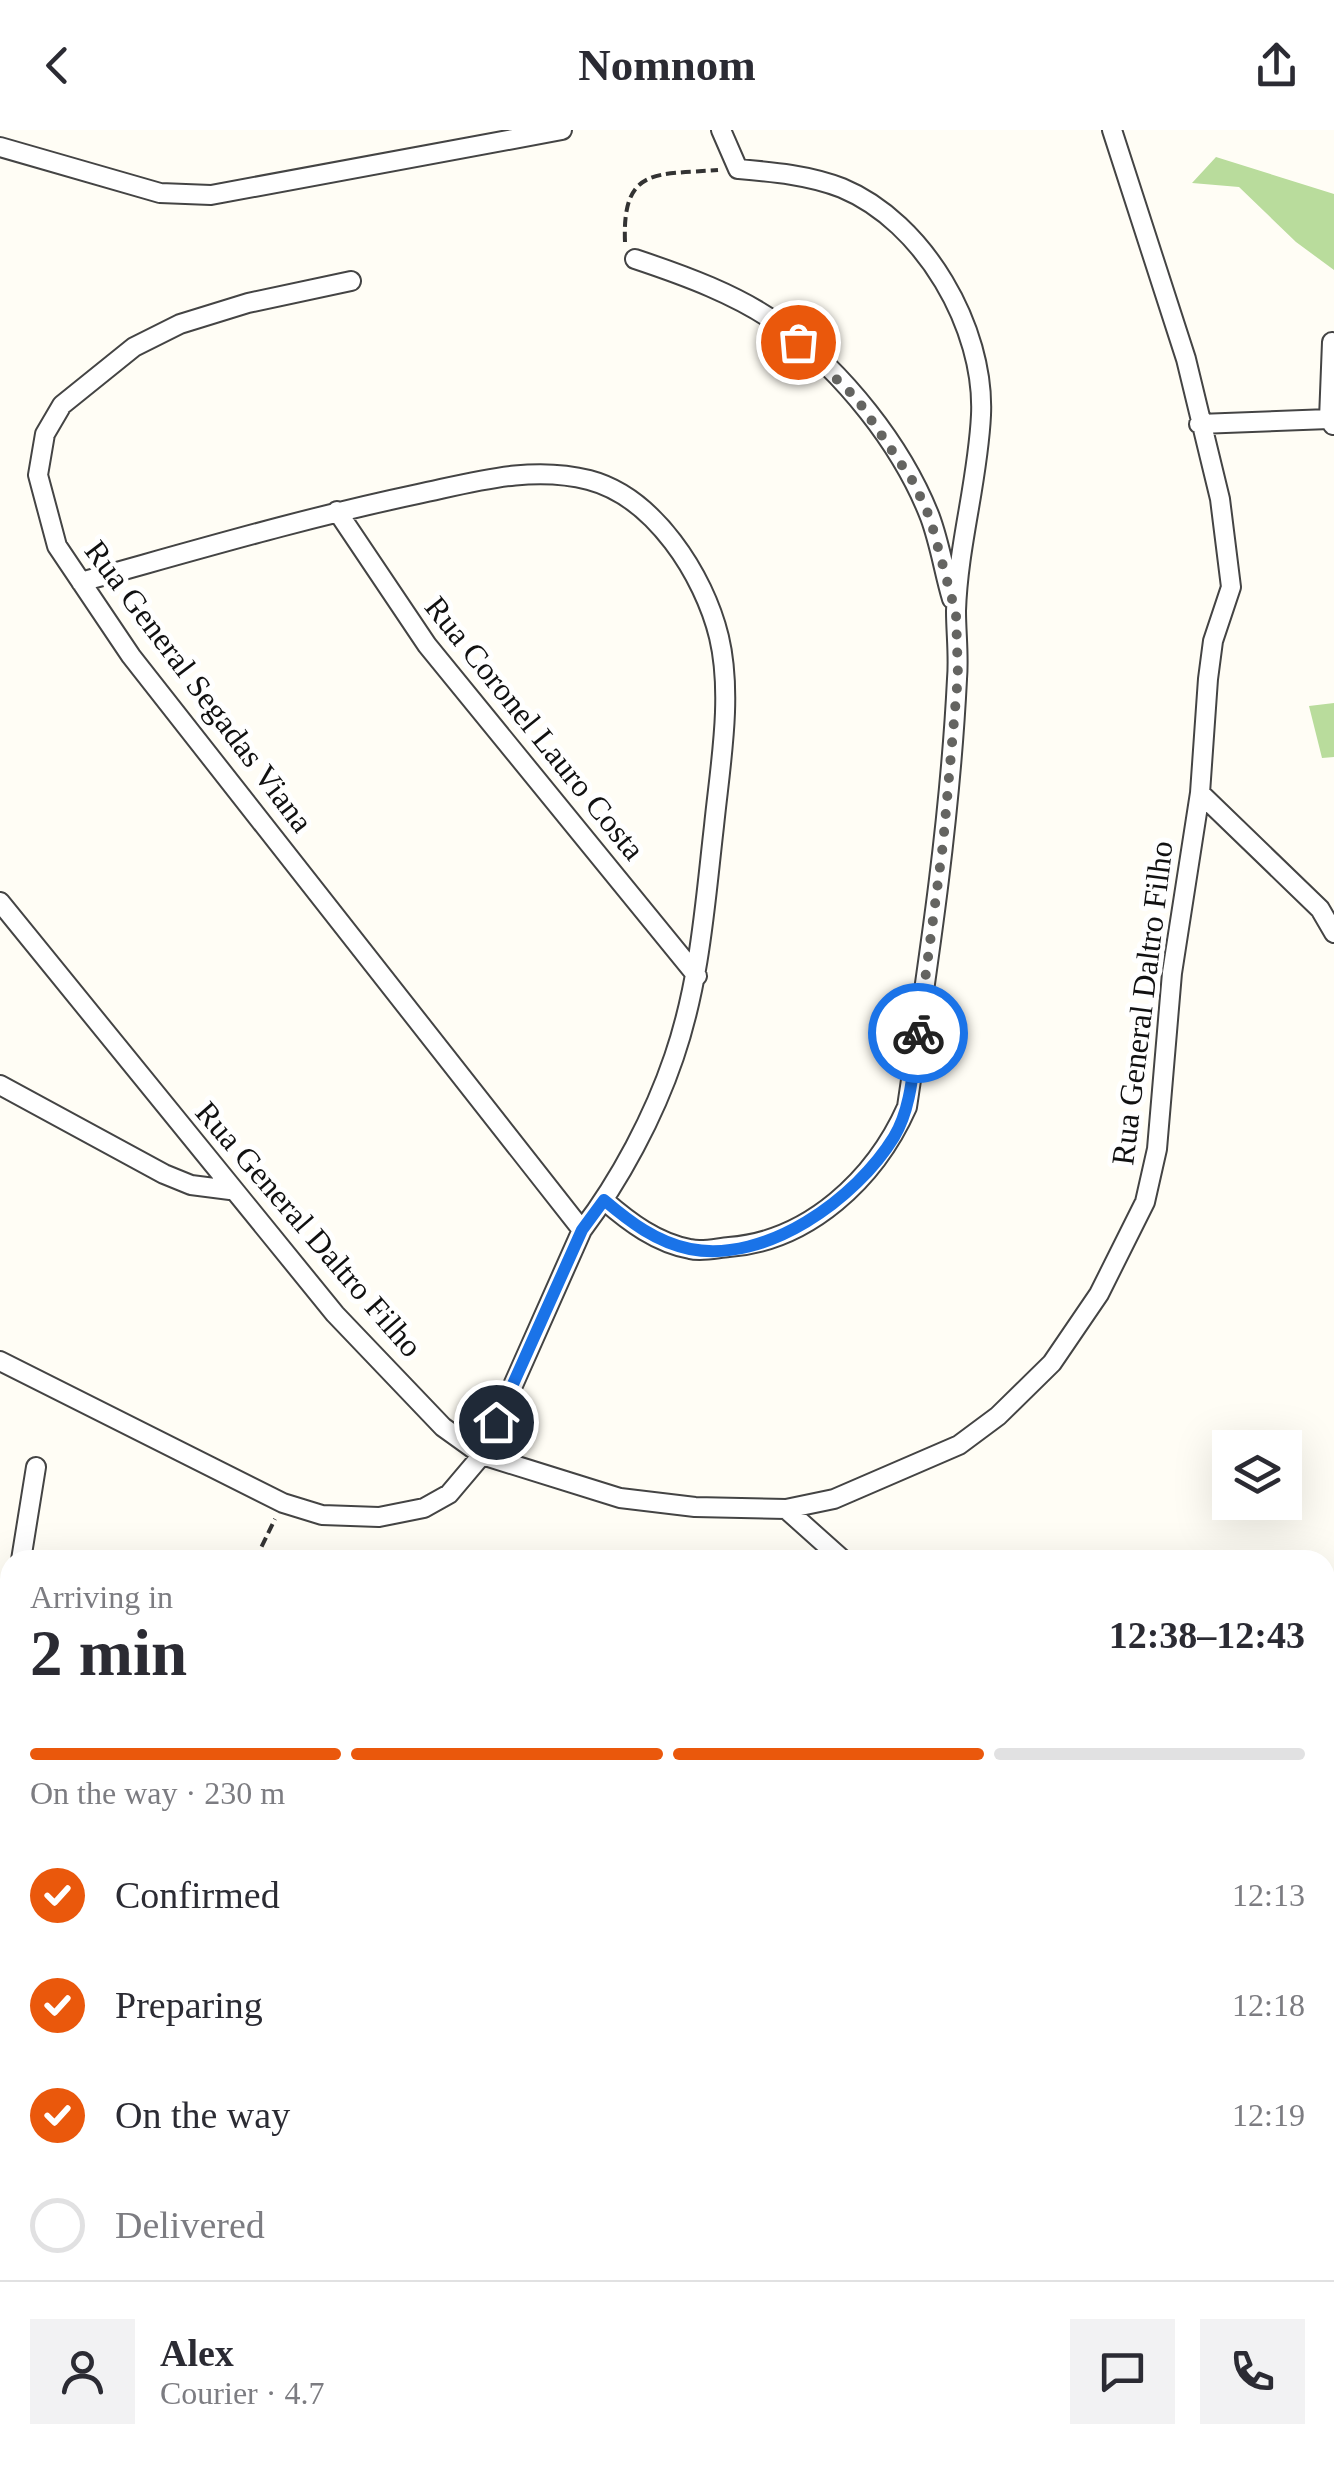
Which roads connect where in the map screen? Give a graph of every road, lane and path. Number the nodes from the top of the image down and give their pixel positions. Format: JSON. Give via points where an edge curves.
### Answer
{"nodes":[{"id":1,"x":562,"y":130,"type":"edge"},
{"id":2,"x":721,"y":130,"type":"edge"},
{"id":3,"x":1112,"y":130,"type":"edge"},
{"id":4,"x":0,"y":148,"type":"edge"},
{"id":5,"x":738,"y":169,"type":"junction"},
{"id":6,"x":635,"y":259,"type":"joint"},
{"id":7,"x":350,"y":281,"type":"dead end"},
{"id":8,"x":1332,"y":342,"type":"edge"},
{"id":9,"x":1331,"y":423,"type":"edge"},
{"id":10,"x":1199,"y":424,"type":"junction"},
{"id":11,"x":336,"y":511,"type":"junction"},
{"id":12,"x":81,"y":582,"type":"junction"},
{"id":13,"x":956,"y":614,"type":"junction"},
{"id":14,"x":1200,"y":793,"type":"junction"},
{"id":15,"x":0,"y":902,"type":"edge"},
{"id":16,"x":1327,"y":910,"type":"edge"},
{"id":17,"x":1334,"y":933,"type":"edge"},
{"id":18,"x":697,"y":976,"type":"junction"},
{"id":19,"x":0,"y":1085,"type":"edge"},
{"id":20,"x":230,"y":1190,"type":"junction"},
{"id":21,"x":604,"y":1200,"type":"junction"},
{"id":22,"x":582,"y":1230,"type":"junction"},
{"id":23,"x":0,"y":1361,"type":"edge"},
{"id":24,"x":482,"y":1455,"type":"junction"},
{"id":25,"x":36,"y":1466,"type":"dead end"},
{"id":26,"x":283,"y":1503,"type":"junction"},
{"id":27,"x":786,"y":1509,"type":"junction"},
{"id":28,"x":23,"y":1550,"type":"edge"},
{"id":29,"x":260,"y":1550,"type":"edge"},
{"id":30,"x":832,"y":1550,"type":"edge"}],
"edges":[{"from":1,"to":4,"type":"street","via":[[211,195],[160,193]]},
{"from":2,"to":5,"type":"street"},
{"from":3,"to":10,"type":"street","name":"Rua General Daltro Filho","via":[[1186,359]]},
{"from":5,"to":6,"type":"path","via":[[650,176],[637,184],[625,210],[625,242]]},
{"from":5,"to":13,"type":"street","via":[[842,188],[877,208],[907,235],[961,315],[981,413]]},
{"from":6,"to":13,"type":"street","via":[[780,325],[857,399],[914,483]]},
{"from":7,"to":12,"type":"street","name":"Rua General Segadas Viana","via":[[180,324],[134,347],[62,404],[45,434],[38,475],[57,546]]},
{"from":8,"to":9,"type":"street"},
{"from":9,"to":10,"type":"street"},
{"from":10,"to":14,"type":"street","name":"Rua General Daltro Filho","via":[[1220,499],[1231,587],[1210,660]]},
{"from":11,"to":12,"type":"street"},
{"from":11,"to":18,"type":"street","name":"Rua Coronel Lauro Costa","via":[[427,645]]},
{"from":11,"to":18,"type":"street","via":[[546,471],[617,490],[652,518],[684,558],[719,639],[724,695]]},
{"from":12,"to":22,"type":"street","name":"Rua General Segadas Viana","via":[[143,671]]},
{"from":13,"to":21,"type":"street","via":[[958,676],[943,844],[907,1107],[894,1137],[846,1194],[810,1221],[761,1244],[692,1250],[637,1229]]},
{"from":14,"to":16,"type":"street"},
{"from":14,"to":27,"type":"street","name":"Rua General Daltro Filho","via":[[1172,973],[1157,1149],[1145,1202],[1099,1294],[1029,1389],[959,1446],[834,1499]]},
{"from":15,"to":20,"type":"street","name":"Rua General Daltro Filho"},
{"from":16,"to":17,"type":"street"},
{"from":18,"to":21,"type":"street","via":[[674,1059]]},
{"from":19,"to":20,"type":"street","via":[[164,1174]]},
{"from":20,"to":24,"type":"street","name":"Rua General Daltro Filho","via":[[334,1314],[443,1427]]},
{"from":21,"to":22,"type":"street"},
{"from":22,"to":24,"type":"street"},
{"from":23,"to":26,"type":"street"},
{"from":24,"to":26,"type":"street","via":[[449,1494],[424,1508],[379,1517],[322,1515]]},
{"from":24,"to":27,"type":"street","name":"Rua General Daltro Filho","via":[[620,1498]]},
{"from":25,"to":28,"type":"street"},
{"from":26,"to":29,"type":"path"},
{"from":27,"to":30,"type":"street"}]}
